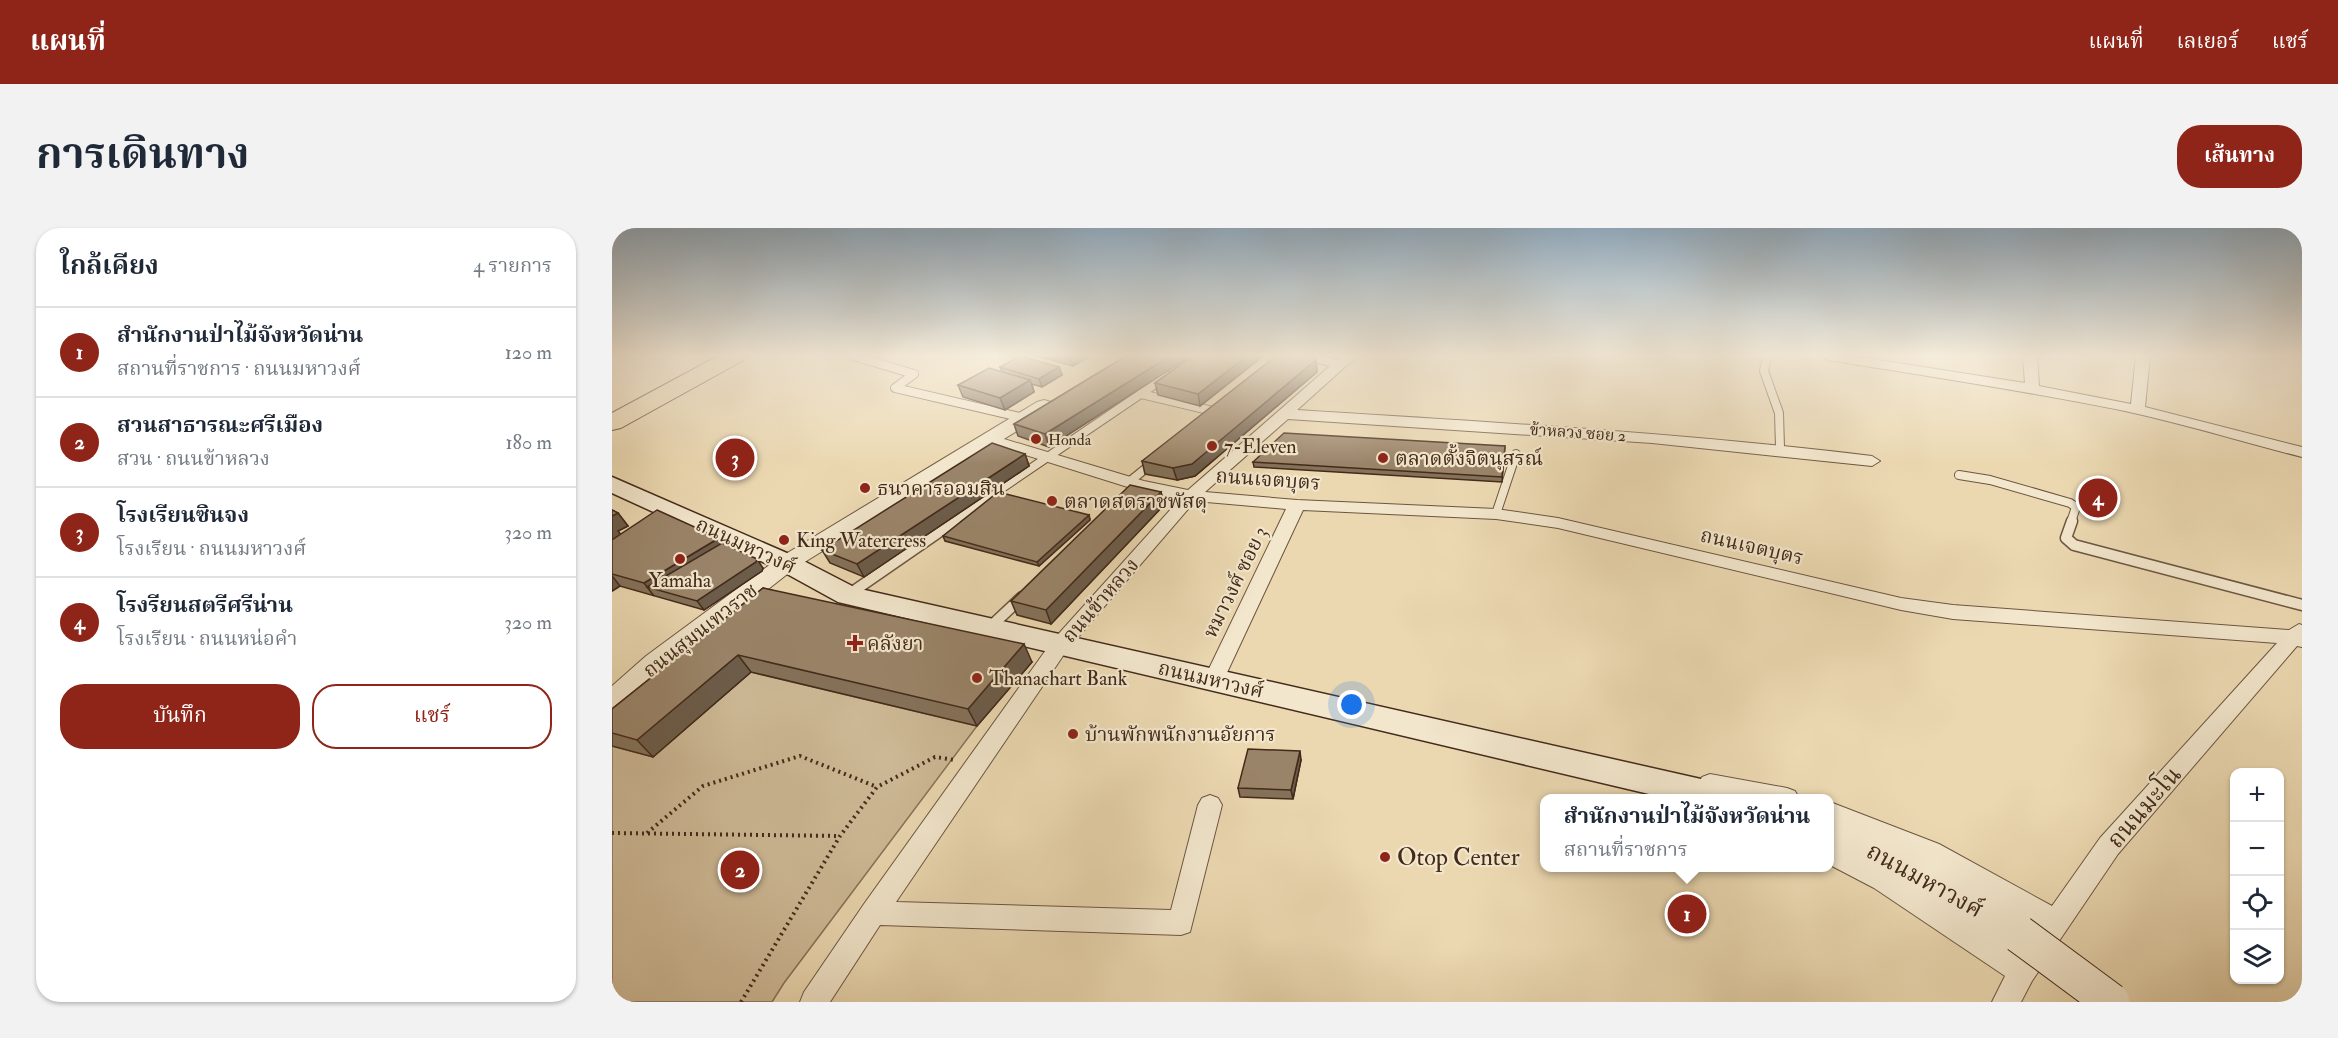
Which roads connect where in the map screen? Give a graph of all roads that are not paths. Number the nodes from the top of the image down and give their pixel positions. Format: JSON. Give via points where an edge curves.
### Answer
{"nodes":[{"id":1,"x":668,"y":392,"type":"edge"},
{"id":2,"x":913,"y":392,"type":"edge"},
{"id":3,"x":1309,"y":392,"type":"edge"},
{"id":4,"x":1772,"y":392,"type":"edge"},
{"id":5,"x":2054,"y":392,"type":"edge"},
{"id":6,"x":2140,"y":392,"type":"edge"},
{"id":7,"x":1141,"y":393,"type":"joint"},
{"id":8,"x":1062,"y":395,"type":"edge"},
{"id":9,"x":1226,"y":405,"type":"edge"},
{"id":10,"x":2138,"y":408,"type":"junction"},
{"id":11,"x":1217,"y":412,"type":"junction"},
{"id":12,"x":1284,"y":414,"type":"junction"},
{"id":13,"x":1024,"y":418,"type":"junction"},
{"id":14,"x":1208,"y":419,"type":"edge"},
{"id":15,"x":612,"y":423,"type":"edge"},
{"id":16,"x":989,"y":439,"type":"junction"},
{"id":17,"x":1780,"y":448,"type":"junction"},
{"id":18,"x":2302,"y":452,"type":"edge"},
{"id":19,"x":1164,"y":454,"type":"edge"},
{"id":20,"x":1516,"y":454,"type":"dead end"},
{"id":21,"x":1046,"y":457,"type":"junction"},
{"id":22,"x":1872,"y":461,"type":"dead end"},
{"id":23,"x":1959,"y":476,"type":"dead end"},
{"id":24,"x":612,"y":484,"type":"edge"},
{"id":25,"x":1133,"y":487,"type":"junction"},
{"id":26,"x":1191,"y":496,"type":"junction"},
{"id":27,"x":1297,"y":505,"type":"junction"},
{"id":28,"x":1496,"y":514,"type":"junction"},
{"id":29,"x":787,"y":563,"type":"junction"},
{"id":30,"x":1030,"y":589,"type":"edge"},
{"id":31,"x":848,"y":595,"type":"junction"},
{"id":32,"x":2302,"y":605,"type":"edge"},
{"id":33,"x":988,"y":629,"type":"junction"},
{"id":34,"x":2299,"y":635,"type":"edge"},
{"id":35,"x":1060,"y":645,"type":"junction"},
{"id":36,"x":1214,"y":679,"type":"junction"},
{"id":37,"x":612,"y":702,"type":"edge"},
{"id":38,"x":1636,"y":777,"type":"junction"},
{"id":39,"x":1681,"y":794,"type":"edge"},
{"id":40,"x":1706,"y":794,"type":"edge"},
{"id":41,"x":1766,"y":794,"type":"edge"},
{"id":42,"x":1210,"y":805,"type":"dead end"},
{"id":43,"x":1834,"y":814,"type":"edge"},
{"id":44,"x":1834,"y":832,"type":"edge"},
{"id":45,"x":1834,"y":856,"type":"edge"},
{"id":46,"x":873,"y":912,"type":"junction"},
{"id":47,"x":2056,"y":922,"type":"junction"},
{"id":48,"x":2022,"y":972,"type":"junction"},
{"id":49,"x":814,"y":1002,"type":"edge"},
{"id":50,"x":2006,"y":1002,"type":"edge"},
{"id":51,"x":2111,"y":1002,"type":"edge"}],
"edges":[{"from":1,"to":15,"type":"main road"},
{"from":2,"to":13,"type":"lane"},
{"from":3,"to":12,"type":"street","name":"ถนนข้าหลวง"},
{"from":4,"to":17,"type":"lane","via":[[1779,413]]},
{"from":5,"to":10,"type":"street"},
{"from":6,"to":10,"type":"street"},
{"from":7,"to":11,"type":"lane"},
{"from":7,"to":21,"type":"lane"},
{"from":8,"to":13,"type":"street","name":"ถนนสุมนเทวราช"},
{"from":9,"to":11,"type":"lane"},
{"from":10,"to":18,"type":"street"},
{"from":11,"to":14,"type":"lane"},
{"from":12,"to":17,"type":"street","name":"ข้าหลวง ซอย 2"},
{"from":12,"to":26,"type":"street","name":"ถนนข้าหลวง"},
{"from":13,"to":16,"type":"street","name":"ถนนสุมนเทวราช"},
{"from":16,"to":21,"type":"street","name":"ถนนเจตบุตร"},
{"from":16,"to":29,"type":"street","name":"ถนนสุมนเทวราช"},
{"from":17,"to":22,"type":"street","name":"ข้าหลวง ซอย 2"},
{"from":19,"to":25,"type":"lane"},
{"from":20,"to":28,"type":"lane"},
{"from":21,"to":25,"type":"street","name":"ถนนเจตบุตร"},
{"from":21,"to":31,"type":"lane"},
{"from":23,"to":32,"type":"lane","via":[[1990,480],[2070,503],[2076,507],[2066,538],[2074,545]]},
{"from":24,"to":29,"type":"main road","name":"ถนนมหาวงศ์"},
{"from":25,"to":26,"type":"street","name":"ถนนเจตบุตร"},
{"from":26,"to":27,"type":"street","name":"ถนนเจตบุตร"},
{"from":26,"to":35,"type":"street","name":"ถนนข้าหลวง"},
{"from":27,"to":28,"type":"street","name":"ถนนเจตบุตร"},
{"from":27,"to":36,"type":"street","name":"หมาวงศ์ ซอย 3"},
{"from":28,"to":34,"type":"street","name":"ถนนเจตบุตร","via":[[1558,523],[1901,604],[1953,612]]},
{"from":29,"to":31,"type":"main road","name":"ถนนมหาวงศ์"},
{"from":29,"to":37,"type":"street","name":"ถนนสุมนเทวราช","via":[[656,663]]},
{"from":30,"to":33,"type":"lane"},
{"from":31,"to":33,"type":"main road","name":"ถนนมหาวงศ์"},
{"from":33,"to":35,"type":"main road","name":"ถนนมหาวงศ์"},
{"from":34,"to":47,"type":"street","name":"ถนนมะโน","via":[[2109,846]]},
{"from":35,"to":36,"type":"main road","name":"ถนนมหาวงศ์"},
{"from":35,"to":46,"type":"street","name":"ถนนข้าหลวง"},
{"from":36,"to":38,"type":"main road","name":"ถนนมหาวงศ์"},
{"from":38,"to":39,"type":"street"},
{"from":38,"to":40,"type":"main road","name":"ถนนมหาวงศ์"},
{"from":38,"to":41,"type":"street","via":[[1713,784]]},
{"from":42,"to":46,"type":"street","via":[[1181,923]]},
{"from":43,"to":47,"type":"street","via":[[1930,852]]},
{"from":44,"to":51,"type":"main road","name":"ถนนมหาวงศ์","bridge":true,"via":[[1860,842],[1941,886],[2019,934]]},
{"from":45,"to":48,"type":"street","via":[[1883,880]]},
{"from":46,"to":49,"type":"street","name":"ถนนข้าหลวง"},
{"from":47,"to":48,"type":"street","name":"ถนนมะโน"},
{"from":48,"to":50,"type":"street","name":"ถนนมะโน"}]}
